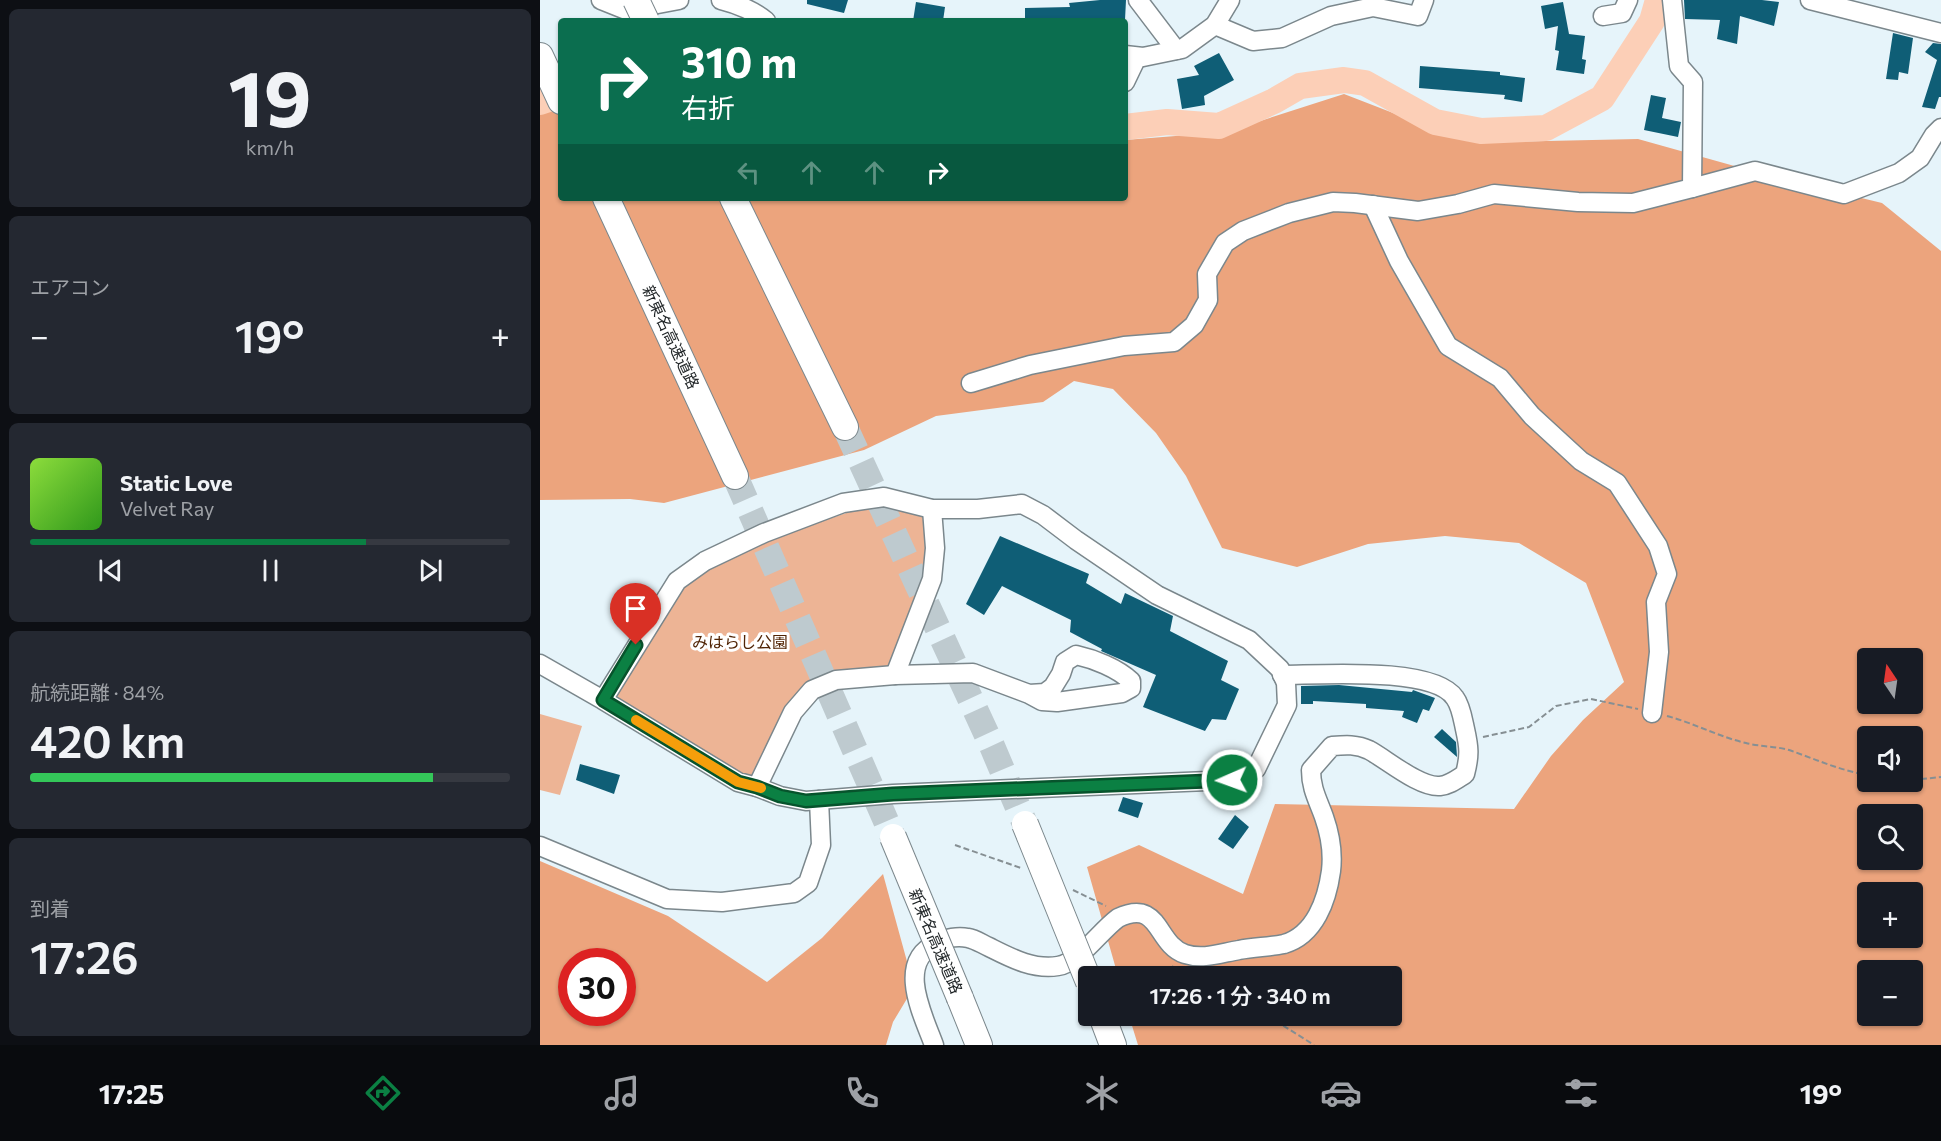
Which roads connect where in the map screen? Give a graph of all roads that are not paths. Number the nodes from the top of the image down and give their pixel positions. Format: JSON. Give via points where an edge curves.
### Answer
{"nodes":[{"id":1,"x":602,"y":0,"type":"edge"},
{"id":2,"x":636,"y":0,"type":"edge"},
{"id":3,"x":679,"y":0,"type":"edge"},
{"id":4,"x":721,"y":0,"type":"edge"},
{"id":5,"x":1138,"y":0,"type":"edge"},
{"id":6,"x":1230,"y":0,"type":"edge"},
{"id":7,"x":1424,"y":0,"type":"edge"},
{"id":8,"x":1628,"y":0,"type":"edge"},
{"id":9,"x":1672,"y":0,"type":"edge"},
{"id":10,"x":1809,"y":0,"type":"edge"},
{"id":11,"x":1603,"y":16,"type":"dead end"},
{"id":12,"x":645,"y":18,"type":"edge"},
{"id":13,"x":760,"y":18,"type":"edge"},
{"id":14,"x":1215,"y":25,"type":"junction"},
{"id":15,"x":1941,"y":33,"type":"edge"},
{"id":16,"x":1176,"y":50,"type":"junction"},
{"id":17,"x":540,"y":56,"type":"edge"},
{"id":18,"x":1131,"y":56,"type":"edge"},
{"id":19,"x":558,"y":95,"type":"edge"},
{"id":20,"x":1941,"y":128,"type":"edge"},
{"id":21,"x":1692,"y":188,"type":"junction"},
{"id":22,"x":607,"y":201,"type":"edge"},
{"id":23,"x":734,"y":201,"type":"edge"},
{"id":24,"x":1373,"y":205,"type":"junction"},
{"id":25,"x":970,"y":383,"type":"dead end"},
{"id":26,"x":844,"y":428,"type":"tunnel mouth"},
{"id":27,"x":735,"y":476,"type":"tunnel mouth"},
{"id":28,"x":932,"y":508,"type":"junction"},
{"id":29,"x":540,"y":664,"type":"edge"},
{"id":30,"x":895,"y":675,"type":"junction"},
{"id":31,"x":1282,"y":675,"type":"junction"},
{"id":32,"x":1029,"y":694,"type":"junction"},
{"id":33,"x":603,"y":700,"type":"junction"},
{"id":34,"x":1652,"y":713,"type":"road end"},
{"id":35,"x":757,"y":787,"type":"junction"},
{"id":36,"x":819,"y":800,"type":"junction"},
{"id":37,"x":1025,"y":824,"type":"tunnel mouth"},
{"id":38,"x":893,"y":837,"type":"tunnel mouth"},
{"id":39,"x":540,"y":846,"type":"edge"},
{"id":40,"x":1083,"y":966,"type":"edge"},
{"id":41,"x":1106,"y":1026,"type":"edge"},
{"id":42,"x":934,"y":1045,"type":"edge"},
{"id":43,"x":979,"y":1045,"type":"edge"},
{"id":44,"x":1113,"y":1045,"type":"edge"}],
"edges":[{"from":1,"to":3,"type":"street","via":[[626,10]]},
{"from":2,"to":12,"type":"highway","bridge":true},
{"from":4,"to":13,"type":"street"},
{"from":5,"to":16,"type":"street"},
{"from":6,"to":14,"type":"street"},
{"from":7,"to":14,"type":"street","via":[[1418,16],[1373,7],[1331,16],[1282,38],[1253,41]]},
{"from":8,"to":11,"type":"street","via":[[1622,13]]},
{"from":9,"to":21,"type":"street","via":[[1679,66],[1693,82]]},
{"from":10,"to":15,"type":"street"},
{"from":14,"to":16,"type":"street"},
{"from":16,"to":18,"type":"street"},
{"from":17,"to":19,"type":"highway"},
{"from":20,"to":21,"type":"street","via":[[1920,158],[1899,173],[1844,194],[1755,171]]},
{"from":21,"to":24,"type":"street","via":[[1633,203],[1494,194],[1418,211]]},
{"from":22,"to":27,"type":"highway","name":"新東名高速道路"},
{"from":23,"to":26,"type":"highway"},
{"from":24,"to":25,"type":"street","via":[[1334,202],[1289,213],[1242,231],[1225,243],[1207,274],[1208,300],[1194,325],[1174,342],[1124,346],[1030,365]]},
{"from":24,"to":34,"type":"street","via":[[1398,261],[1448,346],[1500,378],[1532,416],[1581,461],[1617,483],[1658,546],[1667,574],[1656,602],[1659,652]]},
{"from":28,"to":30,"type":"street","via":[[932,579]]},
{"from":28,"to":31,"type":"street","via":[[978,509],[1022,504],[1157,595],[1249,640]]},
{"from":28,"to":33,"type":"street","via":[[884,497],[843,503],[705,561],[677,581]]},
{"from":29,"to":33,"type":"street"},
{"from":30,"to":32,"type":"street","via":[[973,673]]},
{"from":30,"to":35,"type":"street","via":[[836,680],[812,690],[793,712]]},
{"from":31,"to":36,"type":"street","via":[[1287,705],[1266,751],[1256,769],[1232,780]]},
{"from":31,"to":42,"type":"street","via":[[1387,675],[1438,686],[1455,697],[1464,721],[1470,753],[1465,774],[1437,786],[1419,780],[1368,749],[1348,744],[1332,746],[1311,770],[1311,784],[1330,841],[1331,870],[1318,917],[1301,935],[1285,944],[1197,957],[1169,945],[1151,918],[1128,914],[1107,926],[1068,964],[1056,967],[1020,963],[970,938],[931,945],[915,968],[914,987]]},
{"from":32,"to":32,"type":"street","via":[[1042,701],[1057,702],[1122,693],[1131,688],[1131,681],[1076,655],[1065,662],[1053,687],[1045,693]]},
{"from":33,"to":35,"type":"street","via":[[738,782]]},
{"from":35,"to":36,"type":"street","via":[[780,796]]},
{"from":36,"to":39,"type":"street","via":[[821,845],[808,882],[794,893],[722,902],[667,898]]},
{"from":37,"to":40,"type":"highway","bridge":true},
{"from":38,"to":43,"type":"highway","name":"新東名高速道路","bridge":true},
{"from":41,"to":44,"type":"highway"}]}
